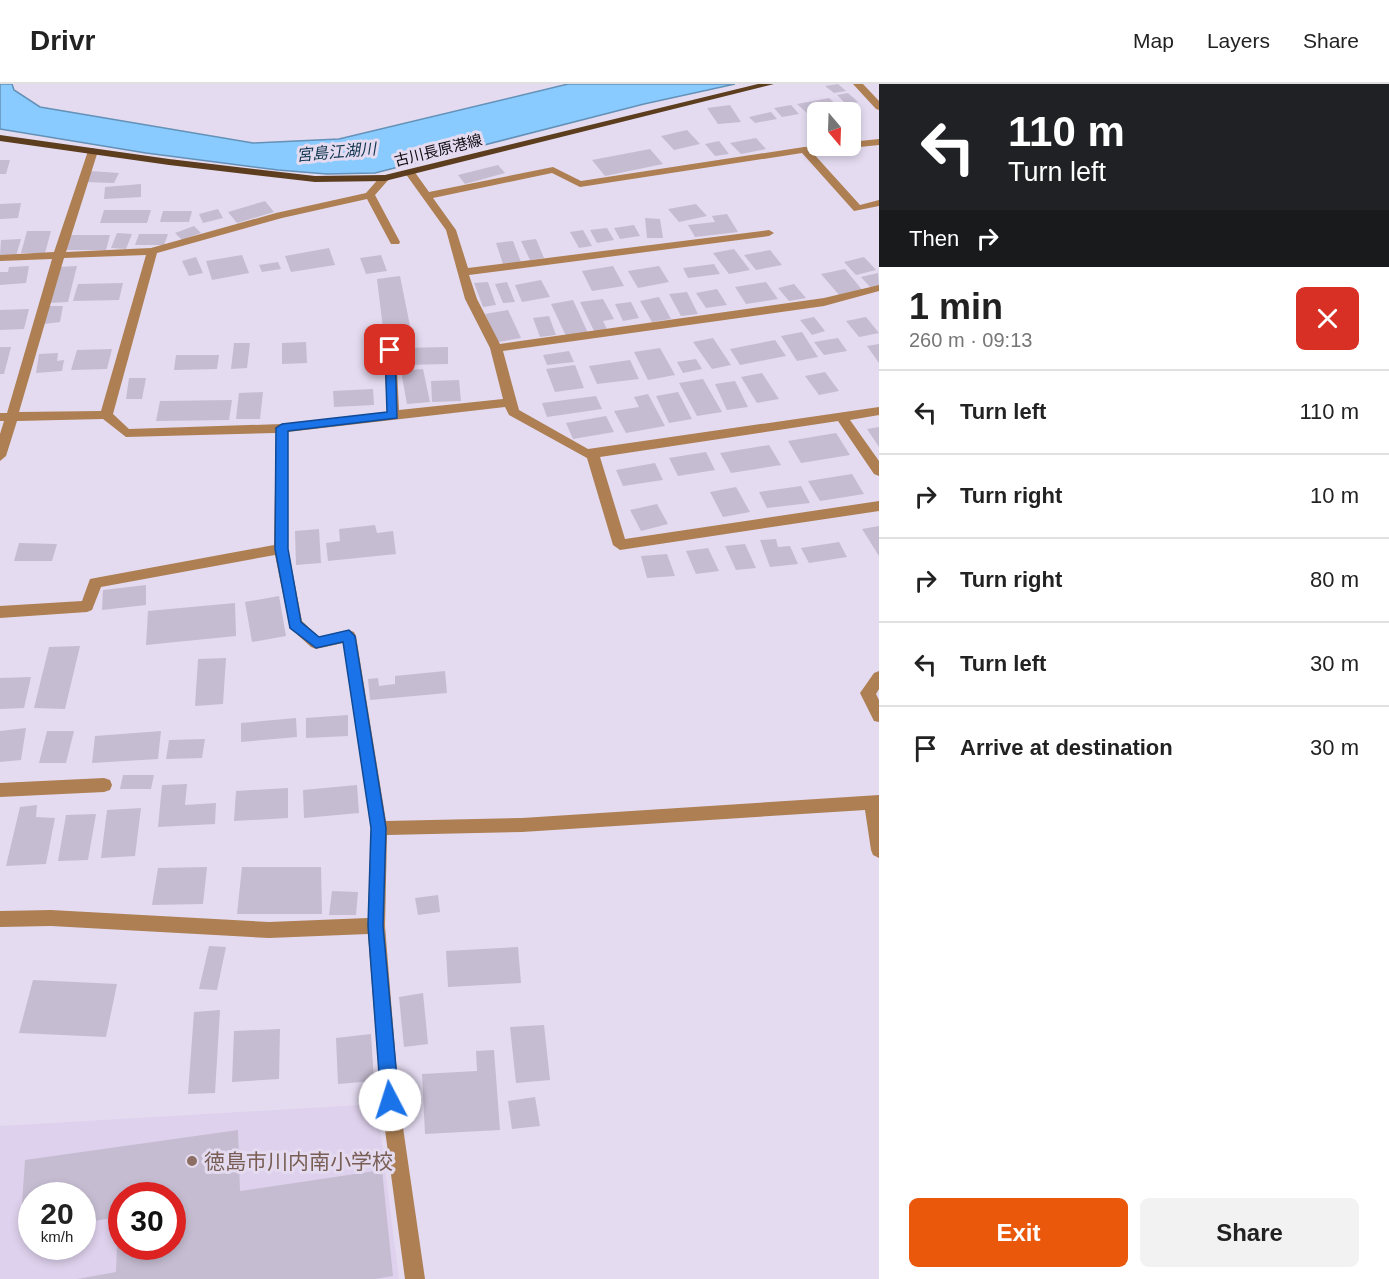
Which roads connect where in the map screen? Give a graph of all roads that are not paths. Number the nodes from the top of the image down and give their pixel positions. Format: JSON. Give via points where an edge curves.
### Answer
{"nodes":[{"id":1,"x":769,"y":84,"type":"edge"},
{"id":2,"x":858,"y":84,"type":"edge"},
{"id":3,"x":879,"y":107,"type":"edge"},
{"id":4,"x":0,"y":138,"type":"edge"},
{"id":5,"x":879,"y":142,"type":"edge"},
{"id":6,"x":861,"y":144,"type":"edge"},
{"id":7,"x":804,"y":150,"type":"junction"},
{"id":8,"x":807,"y":150,"type":"edge"},
{"id":9,"x":93,"y":151,"type":"junction"},
{"id":10,"x":410,"y":172,"type":"junction"},
{"id":11,"x":385,"y":178,"type":"junction"},
{"id":12,"x":370,"y":195,"type":"junction"},
{"id":13,"x":426,"y":196,"type":"junction"},
{"id":14,"x":879,"y":203,"type":"edge"},
{"id":15,"x":769,"y":233,"type":"dead end"},
{"id":16,"x":395,"y":242,"type":"dead end"},
{"id":17,"x":152,"y":251,"type":"junction"},
{"id":18,"x":59,"y":255,"type":"junction"},
{"id":19,"x":0,"y":258,"type":"edge"},
{"id":20,"x":464,"y":272,"type":"junction"},
{"id":21,"x":879,"y":288,"type":"edge"},
{"id":22,"x":496,"y":348,"type":"junction"},
{"id":23,"x":390,"y":350,"type":"dead end"},
{"id":24,"x":510,"y":402,"type":"junction"},
{"id":25,"x":879,"y":411,"type":"edge"},
{"id":26,"x":106,"y":415,"type":"junction"},
{"id":27,"x":393,"y":416,"type":"junction"},
{"id":28,"x":841,"y":416,"type":"junction"},
{"id":29,"x":5,"y":417,"type":"edge"},
{"id":30,"x":282,"y":428,"type":"junction"},
{"id":31,"x":592,"y":453,"type":"junction"},
{"id":32,"x":0,"y":456,"type":"edge"},
{"id":33,"x":879,"y":471,"type":"edge"},
{"id":34,"x":879,"y":506,"type":"edge"},
{"id":35,"x":281,"y":549,"type":"junction"},
{"id":36,"x":0,"y":612,"type":"edge"},
{"id":37,"x":879,"y":677,"type":"edge"},
{"id":38,"x":879,"y":716,"type":"edge"},
{"id":39,"x":104,"y":785,"type":"dead end"},
{"id":40,"x":0,"y":790,"type":"edge"},
{"id":41,"x":876,"y":802,"type":"edge"},
{"id":42,"x":379,"y":828,"type":"junction"},
{"id":43,"x":879,"y":850,"type":"edge"},
{"id":44,"x":0,"y":919,"type":"edge"},
{"id":45,"x":376,"y":926,"type":"junction"},
{"id":46,"x":415,"y":1279,"type":"edge"}],
"edges":[{"from":1,"to":10,"type":"main road","name":"古川長原港線"},
{"from":2,"to":3,"type":"street"},
{"from":4,"to":9,"type":"main road","name":"古川長原港線"},
{"from":5,"to":6,"type":"street"},
{"from":7,"to":8,"type":"street"},
{"from":7,"to":13,"type":"street","via":[[580,184],[553,170]]},
{"from":7,"to":14,"type":"street","via":[[858,208]]},
{"from":9,"to":11,"type":"main road","name":"古川長原港線","via":[[315,178]]},
{"from":9,"to":18,"type":"street"},
{"from":10,"to":11,"type":"main road","name":"古川長原港線"},
{"from":10,"to":13,"type":"street"},
{"from":11,"to":12,"type":"street"},
{"from":12,"to":16,"type":"street"},
{"from":12,"to":17,"type":"street","via":[[280,215]]},
{"from":13,"to":20,"type":"street","via":[[451,230]]},
{"from":15,"to":20,"type":"street"},
{"from":17,"to":18,"type":"street"},
{"from":17,"to":26,"type":"street"},
{"from":18,"to":19,"type":"street"},
{"from":18,"to":29,"type":"street"},
{"from":20,"to":22,"type":"street","via":[[471,299]]},
{"from":21,"to":22,"type":"street","via":[[824,302]]},
{"from":22,"to":24,"type":"street"},
{"from":23,"to":27,"type":"street"},
{"from":24,"to":27,"type":"street"},
{"from":24,"to":31,"type":"street","via":[[513,412],[586,454]]},
{"from":25,"to":28,"type":"street"},
{"from":26,"to":29,"type":"street"},
{"from":26,"to":30,"type":"street","via":[[126,433]]},
{"from":27,"to":30,"type":"street"},
{"from":28,"to":31,"type":"street"},
{"from":28,"to":33,"type":"street"},
{"from":29,"to":32,"type":"street"},
{"from":30,"to":35,"type":"street"},
{"from":31,"to":34,"type":"street","via":[[620,545]]},
{"from":35,"to":36,"type":"street","via":[[95,583],[87,606]]},
{"from":35,"to":42,"type":"street","via":[[295,624],[316,643],[349,636]]},
{"from":37,"to":38,"type":"street","via":[[868,693]]},
{"from":39,"to":40,"type":"street"},
{"from":41,"to":42,"type":"street","via":[[522,825]]},
{"from":41,"to":43,"type":"street"},
{"from":42,"to":45,"type":"street"},
{"from":44,"to":45,"type":"street","via":[[51,918],[269,930]]},
{"from":45,"to":46,"type":"street","via":[[390,1100]]}]}
